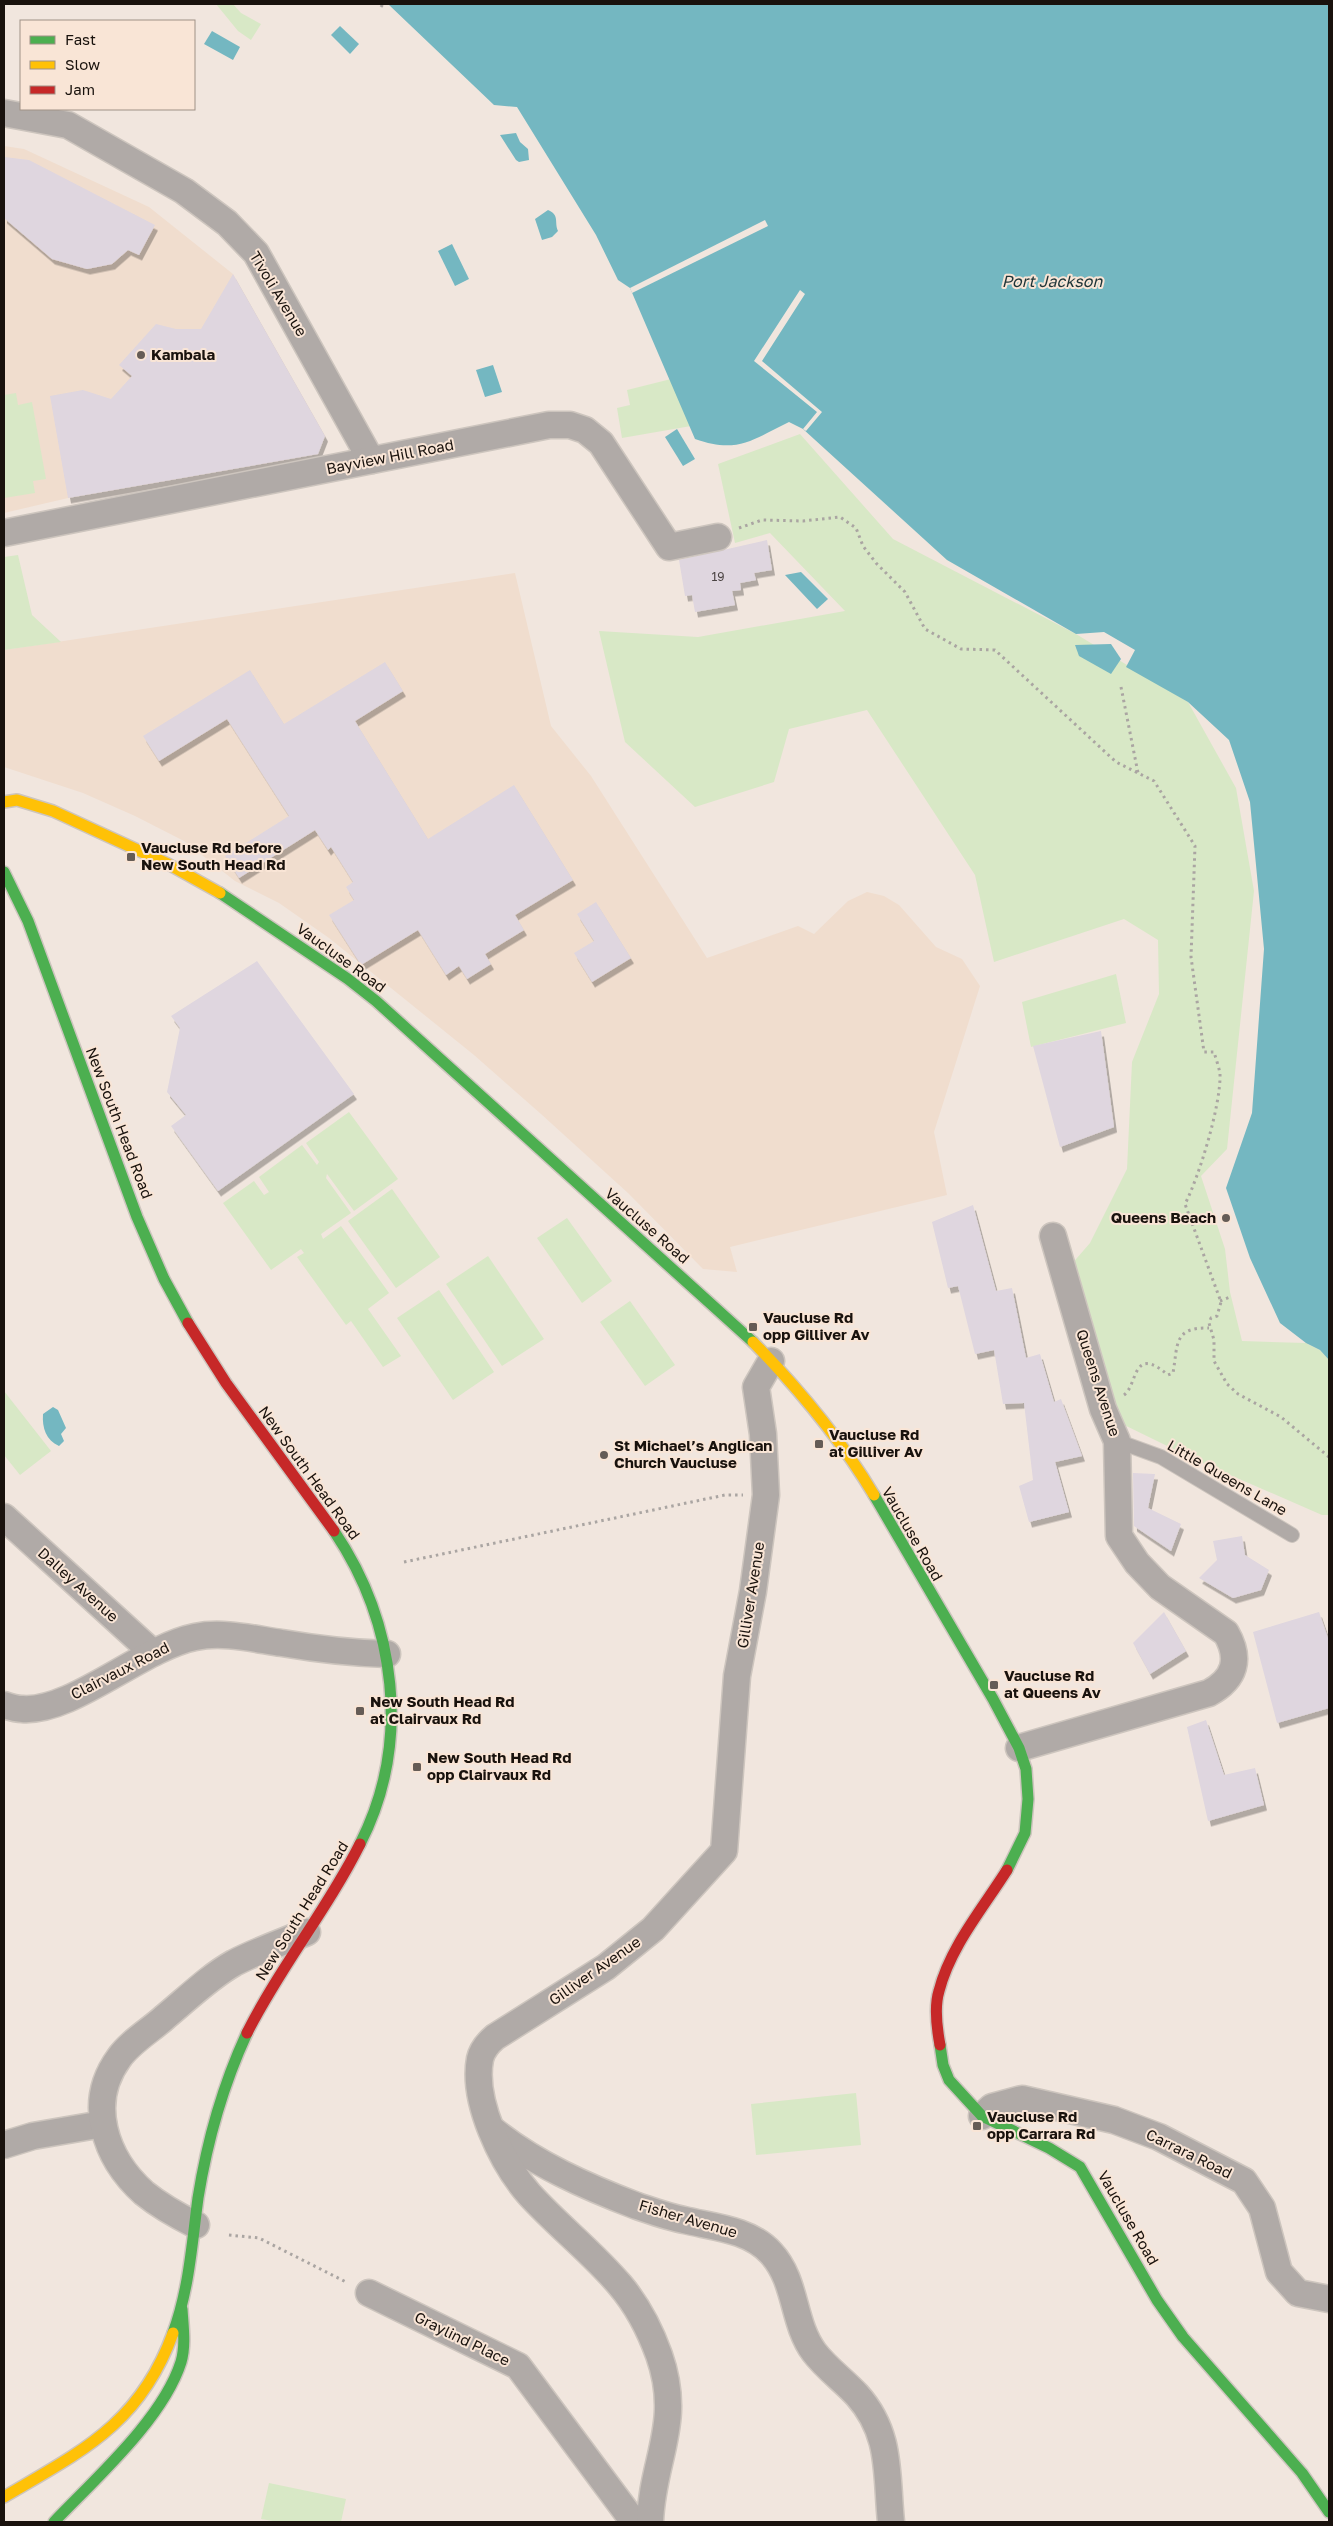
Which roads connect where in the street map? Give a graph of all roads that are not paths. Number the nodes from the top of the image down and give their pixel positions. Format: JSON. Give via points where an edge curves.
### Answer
{"nodes":[{"id":1,"x":4,"y":113,"type":"edge"},
{"id":2,"x":371,"y":460,"type":"junction"},
{"id":3,"x":4,"y":533,"type":"edge"},
{"id":4,"x":718,"y":537,"type":"road end"},
{"id":5,"x":4,"y":802,"type":"edge"},
{"id":6,"x":4,"y":872,"type":"edge"},
{"id":7,"x":1053,"y":1236,"type":"dead end"},
{"id":8,"x":771,"y":1361,"type":"junction"},
{"id":9,"x":1116,"y":1441,"type":"junction"},
{"id":10,"x":4,"y":1518,"type":"edge"},
{"id":11,"x":1292,"y":1535,"type":"dead end"},
{"id":12,"x":152,"y":1652,"type":"junction"},
{"id":13,"x":387,"y":1654,"type":"junction"},
{"id":14,"x":4,"y":1705,"type":"edge"},
{"id":15,"x":1019,"y":1748,"type":"junction"},
{"id":16,"x":307,"y":1932,"type":"junction"},
{"id":17,"x":982,"y":2116,"type":"junction"},
{"id":18,"x":103,"y":2124,"type":"junction"},
{"id":19,"x":493,"y":2130,"type":"junction"},
{"id":20,"x":4,"y":2145,"type":"edge"},
{"id":21,"x":196,"y":2225,"type":"junction"},
{"id":22,"x":369,"y":2293,"type":"road end"},
{"id":23,"x":1329,"y":2299,"type":"edge"},
{"id":24,"x":182,"y":2302,"type":"junction"},
{"id":25,"x":59,"y":2463,"type":"junction"},
{"id":26,"x":63,"y":2476,"type":"dead end"},
{"id":27,"x":63,"y":2494,"type":"dead end"},
{"id":28,"x":4,"y":2497,"type":"edge"},
{"id":29,"x":1329,"y":2512,"type":"edge"},
{"id":30,"x":56,"y":2520,"type":"edge"},
{"id":31,"x":634,"y":2522,"type":"edge"},
{"id":32,"x":650,"y":2522,"type":"edge"},
{"id":33,"x":891,"y":2522,"type":"edge"}],
"edges":[{"from":1,"to":2,"type":"street","name":"Tivoli Avenue","via":[[68,125],[184,191],[227,223],[256,253]]},
{"from":2,"to":3,"type":"street","name":"Bayview Hill Road"},
{"from":2,"to":4,"type":"street","name":"Bayview Hill Road","via":[[549,426],[570,425],[585,430],[601,444],[669,548]]},
{"from":5,"to":8,"type":"street","name":"Vaucluse Road","via":[[17,800],[53,811],[186,873],[348,979],[734,1323]]},
{"from":6,"to":13,"type":"street","name":"New South Head Road","via":[[28,921],[139,1220],[173,1297],[233,1394],[340,1537],[365,1585]]},
{"from":7,"to":9,"type":"street","name":"Queens Avenue","via":[[1103,1409]]},
{"from":8,"to":15,"type":"street","name":"Vaucluse Road","via":[[819,1414],[857,1467]]},
{"from":8,"to":19,"type":"street","name":"Gilliver Avenue","via":[[756,1387],[764,1442],[766,1494],[737,1676],[724,1851],[653,1929],[606,1967],[507,2028],[486,2046],[480,2058],[480,2096]]},
{"from":9,"to":11,"type":"lane","name":"Little Queens Lane","via":[[1161,1457]]},
{"from":9,"to":15,"type":"street","name":"Queens Avenue","via":[[1119,1536],[1137,1563],[1160,1587],[1226,1633],[1232,1643],[1234,1666],[1223,1686],[1209,1693]]},
{"from":10,"to":12,"type":"street","name":"Dalley Avenue"},
{"from":12,"to":13,"type":"street","name":"Clairvaux Road","via":[[176,1642],[213,1634],[341,1652]]},
{"from":12,"to":14,"type":"street","name":"Clairvaux Road","via":[[52,1705],[23,1710]]},
{"from":13,"to":16,"type":"street","name":"New South Head Road","via":[[392,1693],[390,1744],[384,1780],[374,1814],[349,1868]]},
{"from":15,"to":17,"type":"street","name":"Vaucluse Road","via":[[1028,1783],[1024,1833],[1008,1869],[948,1963],[938,1993],[937,2031],[943,2065],[949,2080]]},
{"from":16,"to":18,"type":"street","via":[[233,1964],[200,1987],[120,2057],[104,2090],[101,2103]]},
{"from":16,"to":21,"type":"street","name":"New South Head Road","via":[[256,2016],[224,2090],[204,2166]]},
{"from":17,"to":23,"type":"street","name":"Carrara Road","via":[[992,2107],[1022,2099],[1114,2120],[1159,2137],[1244,2180],[1262,2208],[1278,2272],[1298,2293]]},
{"from":17,"to":29,"type":"street","name":"Vaucluse Road","via":[[1062,2154],[1080,2166],[1157,2300],[1183,2337],[1296,2466]]},
{"from":18,"to":20,"type":"street","via":[[33,2136]]},
{"from":18,"to":21,"type":"street","via":[[113,2155],[137,2186],[171,2212]]},
{"from":19,"to":32,"type":"street","name":"Gilliver Avenue","via":[[513,2174],[529,2194],[597,2258],[622,2287],[649,2330],[659,2354],[666,2377],[668,2427]]},
{"from":19,"to":33,"type":"street","name":"Fisher Avenue","via":[[534,2160],[590,2187],[681,2220],[739,2233],[769,2251],[788,2280],[804,2336],[825,2364],[871,2412],[880,2431],[889,2474]]},
{"from":21,"to":24,"type":"street","name":"New South Head Road"},
{"from":22,"to":31,"type":"street","name":"Graylind Place","via":[[518,2366]]},
{"from":24,"to":25,"type":"street","name":"New South Head Road","via":[[171,2344],[154,2380],[128,2412],[108,2430]]},
{"from":24,"to":30,"type":"street","name":"New South Head Road","via":[[183,2350],[176,2376],[167,2392],[128,2441]]},
{"from":25,"to":26,"type":"street"},
{"from":25,"to":28,"type":"street","name":"New South Head Road"},
{"from":27,"to":30,"type":"street"}]}
